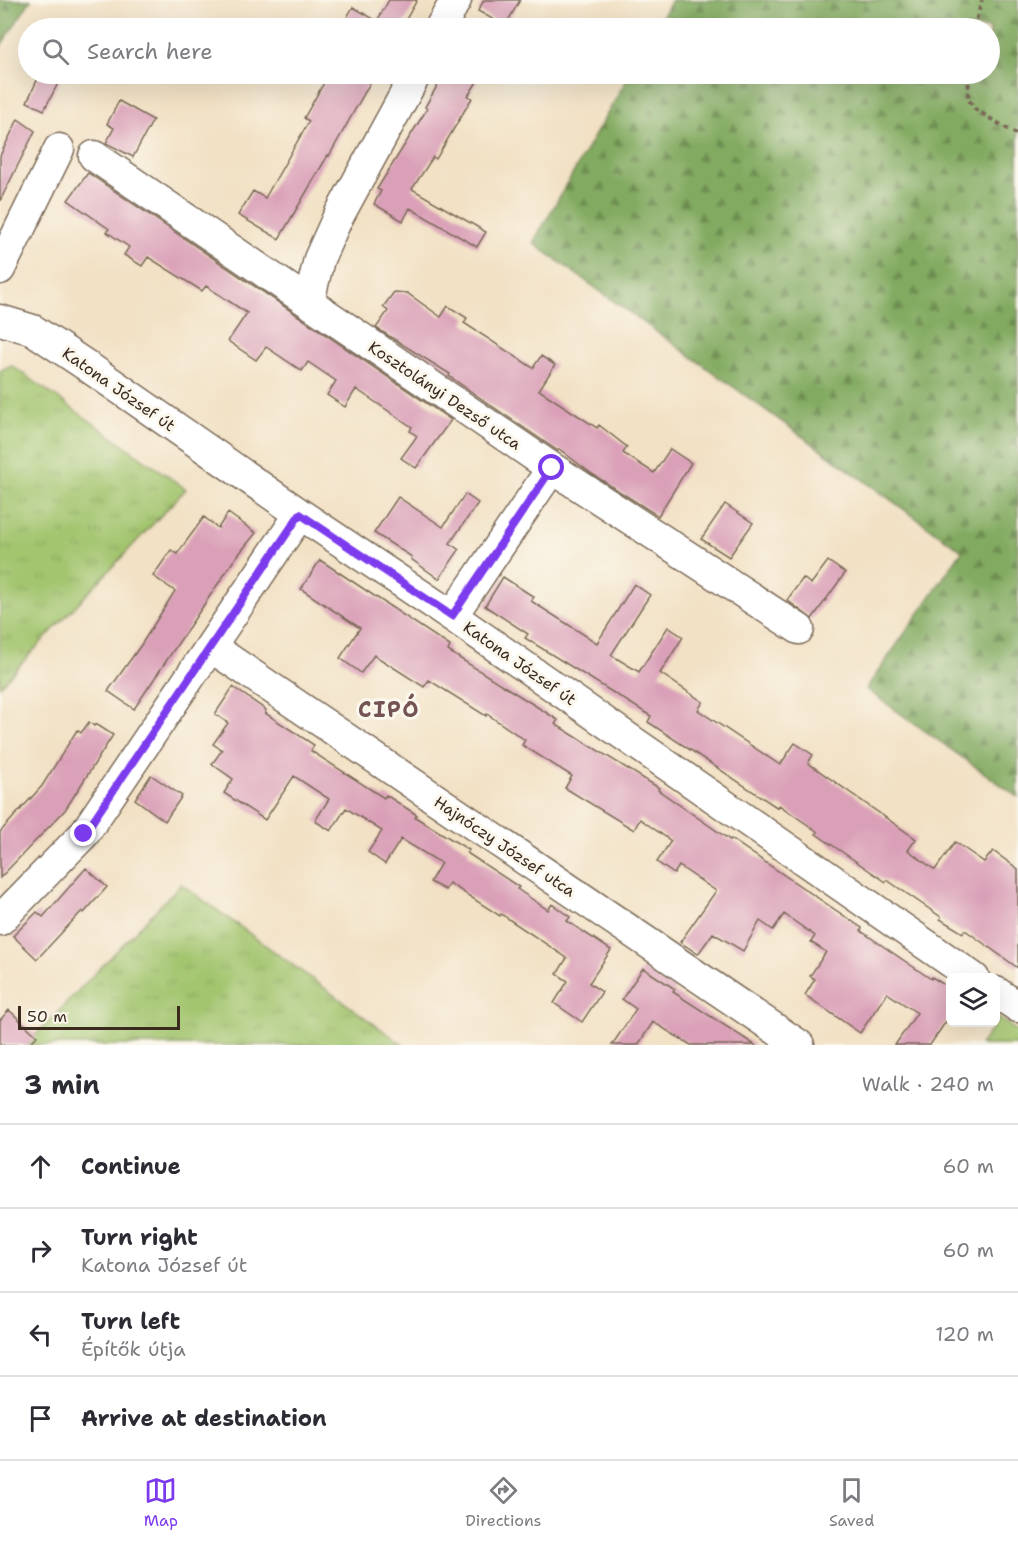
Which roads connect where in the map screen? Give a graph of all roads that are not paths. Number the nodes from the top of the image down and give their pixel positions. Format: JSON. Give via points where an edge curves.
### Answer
{"nodes":[{"id":1,"x":456,"y":0,"type":"edge"},
{"id":2,"x":446,"y":18,"type":"edge"},
{"id":3,"x":411,"y":84,"type":"edge"},
{"id":4,"x":59,"y":149,"type":"dead end"},
{"id":5,"x":94,"y":156,"type":"dead end"},
{"id":6,"x":0,"y":269,"type":"edge"},
{"id":7,"x":309,"y":302,"type":"junction"},
{"id":8,"x":0,"y":320,"type":"edge"},
{"id":9,"x":552,"y":468,"type":"junction"},
{"id":10,"x":300,"y":514,"type":"junction"},
{"id":11,"x":452,"y":616,"type":"junction"},
{"id":12,"x":799,"y":629,"type":"dead end"},
{"id":13,"x":212,"y":647,"type":"junction"},
{"id":14,"x":0,"y":920,"type":"edge"},
{"id":15,"x":967,"y":973,"type":"edge"},
{"id":16,"x":1000,"y":995,"type":"edge"},
{"id":17,"x":1018,"y":1007,"type":"edge"},
{"id":18,"x":799,"y":1045,"type":"edge"}],
"edges":[{"from":1,"to":2,"type":"street"},
{"from":3,"to":7,"type":"street","via":[[337,219],[319,259]]},
{"from":4,"to":6,"type":"street"},
{"from":5,"to":7,"type":"street","name":"Kosztolányi Dezső utca"},
{"from":7,"to":9,"type":"street","name":"Kosztolányi Dezső utca"},
{"from":8,"to":10,"type":"street","name":"Katona József út","via":[[33,330]]},
{"from":9,"to":11,"type":"street"},
{"from":9,"to":12,"type":"street","name":"Kosztolányi Dezső utca"},
{"from":10,"to":11,"type":"street","name":"Katona József út"},
{"from":10,"to":13,"type":"street"},
{"from":11,"to":15,"type":"street","name":"Katona József út"},
{"from":13,"to":14,"type":"street","via":[[84,834]]},
{"from":13,"to":18,"type":"street","name":"Hajnóczy József utca"},
{"from":16,"to":17,"type":"street"}]}
